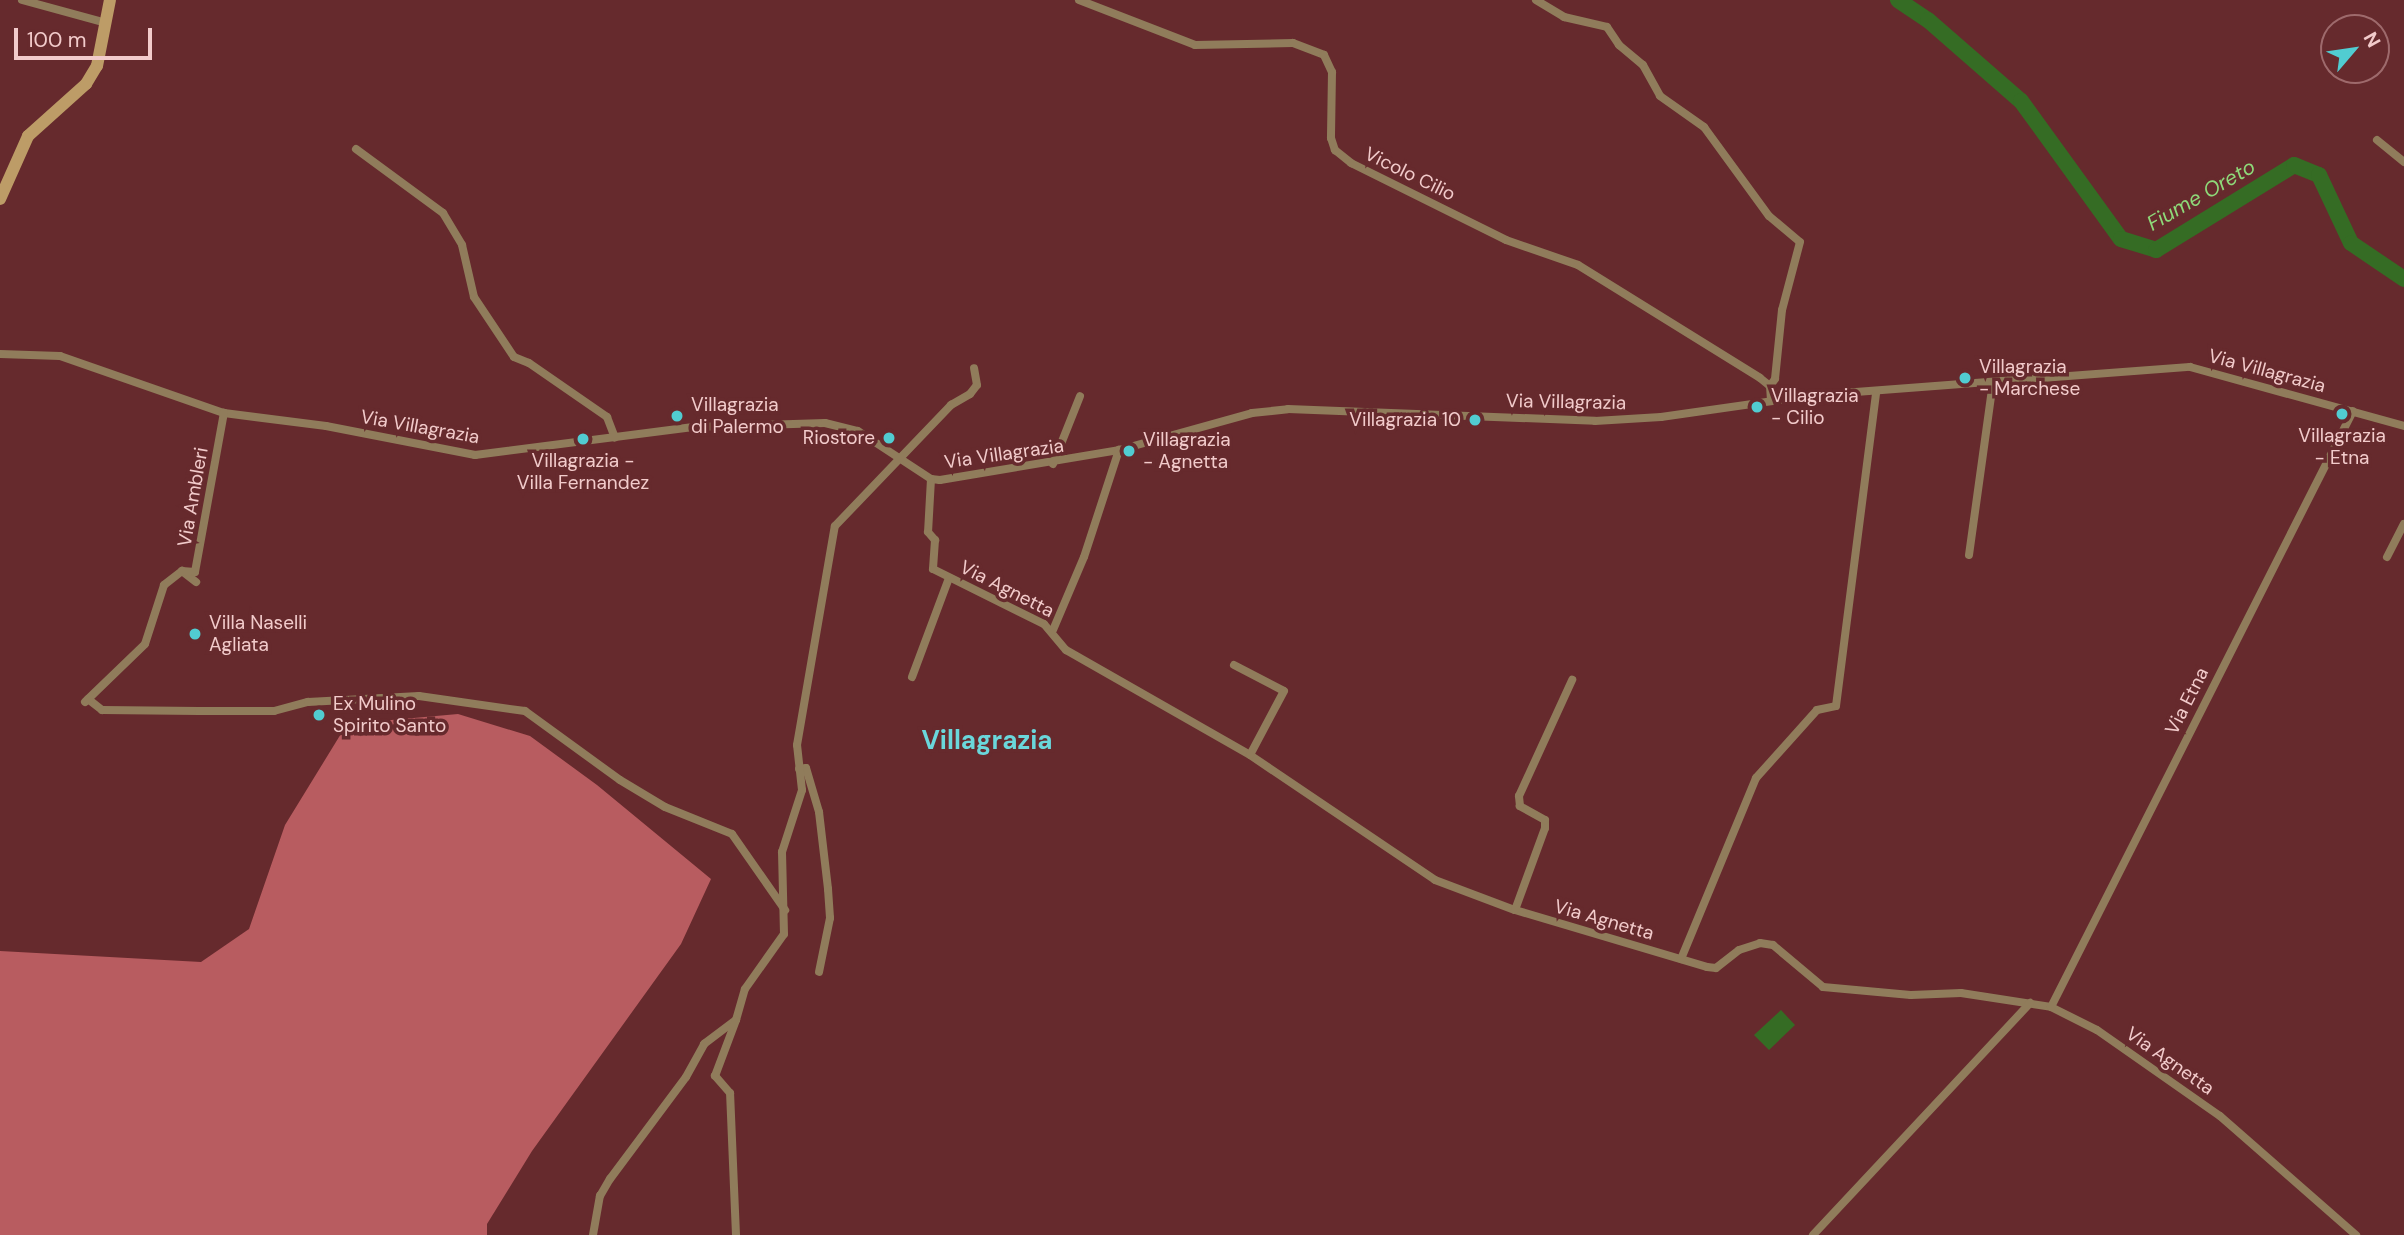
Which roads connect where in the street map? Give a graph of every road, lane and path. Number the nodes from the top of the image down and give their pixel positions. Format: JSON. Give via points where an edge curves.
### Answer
{"nodes":[{"id":1,"x":22,"y":0,"type":"edge"},
{"id":2,"x":110,"y":0,"type":"edge"},
{"id":3,"x":1079,"y":0,"type":"edge"},
{"id":4,"x":1536,"y":0,"type":"edge"},
{"id":5,"x":106,"y":23,"type":"junction"},
{"id":6,"x":2377,"y":140,"type":"dead end"},
{"id":7,"x":356,"y":149,"type":"dead end"},
{"id":8,"x":2404,"y":162,"type":"edge"},
{"id":9,"x":0,"y":199,"type":"edge"},
{"id":10,"x":0,"y":354,"type":"edge"},
{"id":11,"x":974,"y":368,"type":"dead end"},
{"id":12,"x":1993,"y":383,"type":"junction"},
{"id":13,"x":1770,"y":386,"type":"junction"},
{"id":14,"x":1876,"y":391,"type":"junction"},
{"id":15,"x":1080,"y":396,"type":"dead end"},
{"id":16,"x":1771,"y":400,"type":"junction"},
{"id":17,"x":2353,"y":411,"type":"junction"},
{"id":18,"x":225,"y":412,"type":"junction"},
{"id":19,"x":2404,"y":426,"type":"edge"},
{"id":20,"x":615,"y":438,"type":"junction"},
{"id":21,"x":1119,"y":450,"type":"junction"},
{"id":22,"x":899,"y":458,"type":"junction"},
{"id":23,"x":1053,"y":464,"type":"junction"},
{"id":24,"x":931,"y":478,"type":"junction"},
{"id":25,"x":2404,"y":524,"type":"edge"},
{"id":26,"x":1969,"y":555,"type":"dead end"},
{"id":27,"x":2387,"y":557,"type":"dead end"},
{"id":28,"x":182,"y":571,"type":"junction"},
{"id":29,"x":949,"y":578,"type":"junction"},
{"id":30,"x":196,"y":582,"type":"dead end"},
{"id":31,"x":1053,"y":630,"type":"junction"},
{"id":32,"x":1234,"y":665,"type":"dead end"},
{"id":33,"x":912,"y":677,"type":"dead end"},
{"id":34,"x":1572,"y":680,"type":"dead end"},
{"id":35,"x":1250,"y":755,"type":"junction"},
{"id":36,"x":799,"y":769,"type":"junction"},
{"id":37,"x":785,"y":910,"type":"junction"},
{"id":38,"x":1515,"y":911,"type":"junction"},
{"id":39,"x":1681,"y":959,"type":"junction"},
{"id":40,"x":819,"y":972,"type":"dead end"},
{"id":41,"x":2030,"y":1003,"type":"junction"},
{"id":42,"x":2051,"y":1007,"type":"junction"},
{"id":43,"x":736,"y":1020,"type":"junction"},
{"id":44,"x":593,"y":1235,"type":"edge"},
{"id":45,"x":736,"y":1235,"type":"edge"},
{"id":46,"x":1813,"y":1235,"type":"edge"},
{"id":47,"x":2356,"y":1235,"type":"edge"}],
"edges":[{"from":1,"to":5,"type":"street"},
{"from":2,"to":5,"type":"main road"},
{"from":3,"to":13,"type":"street","name":"Vicolo Cilio","via":[[1195,45],[1293,43],[1324,55],[1332,72],[1331,138],[1335,149],[1351,163],[1506,240],[1578,265]]},
{"from":4,"to":13,"type":"street","via":[[1564,17],[1607,27],[1619,45],[1643,65],[1660,96],[1704,127],[1769,216],[1800,242],[1782,310],[1775,379]]},
{"from":5,"to":9,"type":"main road","via":[[97,66],[86,85],[37,124]]},
{"from":6,"to":8,"type":"street"},
{"from":7,"to":20,"type":"street","via":[[443,213],[462,245],[474,298],[514,357],[607,417]]},
{"from":10,"to":18,"type":"street","name":"Via Villagrazia","via":[[60,356]]},
{"from":11,"to":22,"type":"street","via":[[977,385],[970,394],[951,405]]},
{"from":12,"to":14,"type":"street","name":"Via Villagrazia"},
{"from":12,"to":17,"type":"street","name":"Via Villagrazia","via":[[2190,367]]},
{"from":12,"to":26,"type":"street"},
{"from":13,"to":16,"type":"street"},
{"from":14,"to":16,"type":"street","name":"Via Villagrazia"},
{"from":14,"to":39,"type":"street","via":[[1836,706],[1816,710],[1756,778]]},
{"from":15,"to":23,"type":"street"},
{"from":16,"to":21,"type":"street","name":"Via Villagrazia","via":[[1661,418],[1595,421],[1288,409],[1252,413]]},
{"from":17,"to":19,"type":"street","name":"Via Villagrazia"},
{"from":17,"to":42,"type":"street","name":"Via Etna"},
{"from":18,"to":20,"type":"street","name":"Via Villagrazia","via":[[475,455]]},
{"from":18,"to":28,"type":"street","name":"Via Ambleri","via":[[195,572]]},
{"from":20,"to":22,"type":"street","name":"Via Villagrazia","via":[[693,427],[825,423],[859,431]]},
{"from":21,"to":23,"type":"street","name":"Via Villagrazia"},
{"from":21,"to":31,"type":"street","via":[[1084,556]]},
{"from":22,"to":24,"type":"street","name":"Via Villagrazia"},
{"from":22,"to":36,"type":"street","via":[[846,512],[828,544],[797,745]]},
{"from":23,"to":24,"type":"street","name":"Via Villagrazia","via":[[952,480]]},
{"from":24,"to":29,"type":"street","name":"Via Agnetta","via":[[928,532],[935,540],[931,564]]},
{"from":25,"to":27,"type":"street"},
{"from":28,"to":30,"type":"street"},
{"from":28,"to":37,"type":"street","name":"Via Ambleri","via":[[164,585],[145,644],[86,701],[102,710],[199,712],[419,696],[526,711],[665,807],[732,834]]},
{"from":29,"to":31,"type":"street","name":"Via Agnetta"},
{"from":29,"to":33,"type":"street"},
{"from":31,"to":35,"type":"street","name":"Via Agnetta","via":[[1066,650]]},
{"from":32,"to":35,"type":"street","via":[[1284,691]]},
{"from":34,"to":38,"type":"street","via":[[1519,796],[1520,806],[1545,820],[1545,828]]},
{"from":35,"to":38,"type":"street","name":"Via Agnetta","via":[[1435,880]]},
{"from":36,"to":37,"type":"street","via":[[802,790],[782,852]]},
{"from":36,"to":40,"type":"street","via":[[806,768],[819,812],[828,889],[830,918]]},
{"from":37,"to":43,"type":"street","via":[[784,933],[745,989]]},
{"from":38,"to":39,"type":"street","name":"Via Agnetta"},
{"from":39,"to":41,"type":"street","name":"Via Agnetta","via":[[1716,968],[1750,945],[1773,945],[1824,986],[1911,995],[1961,993]]},
{"from":41,"to":42,"type":"street","name":"Via Agnetta"},
{"from":41,"to":46,"type":"street"},
{"from":42,"to":47,"type":"street","name":"Via Agnetta","via":[[2097,1030],[2220,1116]]},
{"from":43,"to":44,"type":"street","via":[[704,1044],[686,1077],[616,1169],[600,1196]]},
{"from":43,"to":45,"type":"street","via":[[715,1076],[730,1093]]}]}
